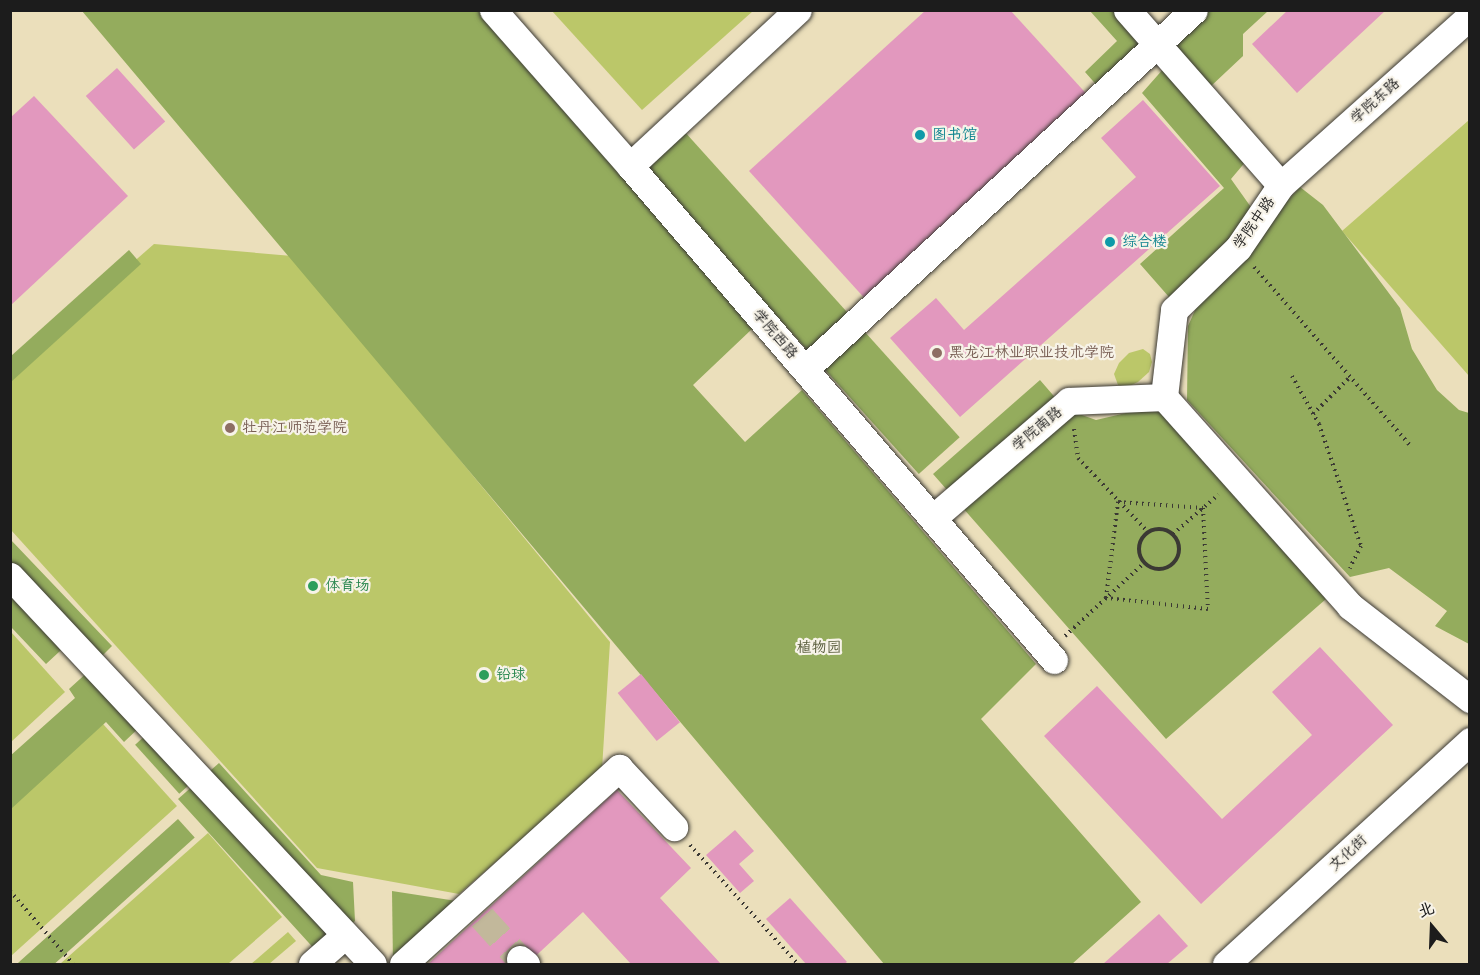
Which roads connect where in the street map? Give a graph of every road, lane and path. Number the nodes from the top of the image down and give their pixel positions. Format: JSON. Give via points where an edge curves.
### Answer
{"nodes":[{"id":1,"x":493,"y":10,"type":"edge"},
{"id":2,"x":798,"y":10,"type":"edge"},
{"id":3,"x":1127,"y":10,"type":"edge"},
{"id":4,"x":1194,"y":10,"type":"edge"},
{"id":5,"x":1470,"y":16,"type":"edge"},
{"id":6,"x":1157,"y":45,"type":"junction"},
{"id":7,"x":630,"y":166,"type":"junction"},
{"id":8,"x":1281,"y":185,"type":"junction"},
{"id":9,"x":1238,"y":248,"type":"junction"},
{"id":10,"x":805,"y":369,"type":"junction"},
{"id":11,"x":1292,"y":376,"type":"dead end"},
{"id":12,"x":1350,"y":377,"type":"junction"},
{"id":13,"x":1164,"y":397,"type":"junction"},
{"id":14,"x":1069,"y":401,"type":"junction"},
{"id":15,"x":1313,"y":414,"type":"junction"},
{"id":16,"x":1410,"y":445,"type":"dead end"},
{"id":17,"x":1236,"y":478,"type":"junction"},
{"id":18,"x":1118,"y":502,"type":"junction"},
{"id":19,"x":1203,"y":508,"type":"junction"},
{"id":20,"x":933,"y":518,"type":"junction"},
{"id":21,"x":1148,"y":532,"type":"junction"},
{"id":22,"x":1173,"y":534,"type":"junction"},
{"id":23,"x":1144,"y":563,"type":"junction"},
{"id":24,"x":10,"y":576,"type":"edge"},
{"id":25,"x":1338,"y":593,"type":"junction"},
{"id":26,"x":1106,"y":597,"type":"junction"},
{"id":27,"x":1051,"y":656,"type":"joint"},
{"id":28,"x":1470,"y":699,"type":"edge"},
{"id":29,"x":1470,"y":741,"type":"edge"},
{"id":30,"x":674,"y":827,"type":"joint"},
{"id":31,"x":10,"y":891,"type":"edge"},
{"id":32,"x":345,"y":935,"type":"junction"},
{"id":33,"x":73,"y":964,"type":"edge"},
{"id":34,"x":312,"y":964,"type":"edge"},
{"id":35,"x":373,"y":964,"type":"edge"},
{"id":36,"x":403,"y":964,"type":"edge"},
{"id":37,"x":798,"y":964,"type":"edge"},
{"id":38,"x":1226,"y":964,"type":"edge"}],
"edges":[{"from":1,"to":7,"type":"street","name":"学院西路"},
{"from":2,"to":7,"type":"street"},
{"from":3,"to":6,"type":"street","name":"学院中路"},
{"from":4,"to":6,"type":"street"},
{"from":5,"to":8,"type":"street","name":"学院东路"},
{"from":6,"to":8,"type":"street","name":"学院中路"},
{"from":6,"to":10,"type":"street"},
{"from":7,"to":10,"type":"street","name":"学院西路"},
{"from":8,"to":9,"type":"street","name":"学院中路"},
{"from":9,"to":12,"type":"path"},
{"from":9,"to":13,"type":"street","name":"学院中路","via":[[1174,310]]},
{"from":10,"to":20,"type":"street","name":"学院西路"},
{"from":11,"to":15,"type":"path"},
{"from":12,"to":15,"type":"path"},
{"from":12,"to":16,"type":"path"},
{"from":13,"to":14,"type":"street","name":"学院南路"},
{"from":13,"to":17,"type":"street"},
{"from":14,"to":18,"type":"path","via":[[1078,458]]},
{"from":14,"to":20,"type":"street","name":"学院南路"},
{"from":15,"to":25,"type":"path","via":[[1361,546]]},
{"from":17,"to":19,"type":"path"},
{"from":17,"to":25,"type":"street"},
{"from":18,"to":19,"type":"path"},
{"from":18,"to":21,"type":"path"},
{"from":18,"to":26,"type":"path"},
{"from":19,"to":22,"type":"path"},
{"from":19,"to":26,"type":"path","via":[[1208,609]]},
{"from":20,"to":27,"type":"street","name":"学院西路"},
{"from":21,"to":22,"type":"path","via":[[1161,529]]},
{"from":21,"to":23,"type":"path","via":[[1139,551]]},
{"from":22,"to":23,"type":"path","via":[[1180,552],[1174,564],[1162,570]]},
{"from":23,"to":26,"type":"path"},
{"from":24,"to":32,"type":"street"},
{"from":25,"to":28,"type":"street"},
{"from":26,"to":27,"type":"path"},
{"from":29,"to":38,"type":"street","name":"文化街"},
{"from":30,"to":36,"type":"street","via":[[619,768],[476,910]]},
{"from":30,"to":37,"type":"path"},
{"from":31,"to":33,"type":"path"},
{"from":32,"to":34,"type":"street"},
{"from":32,"to":35,"type":"street"}]}
